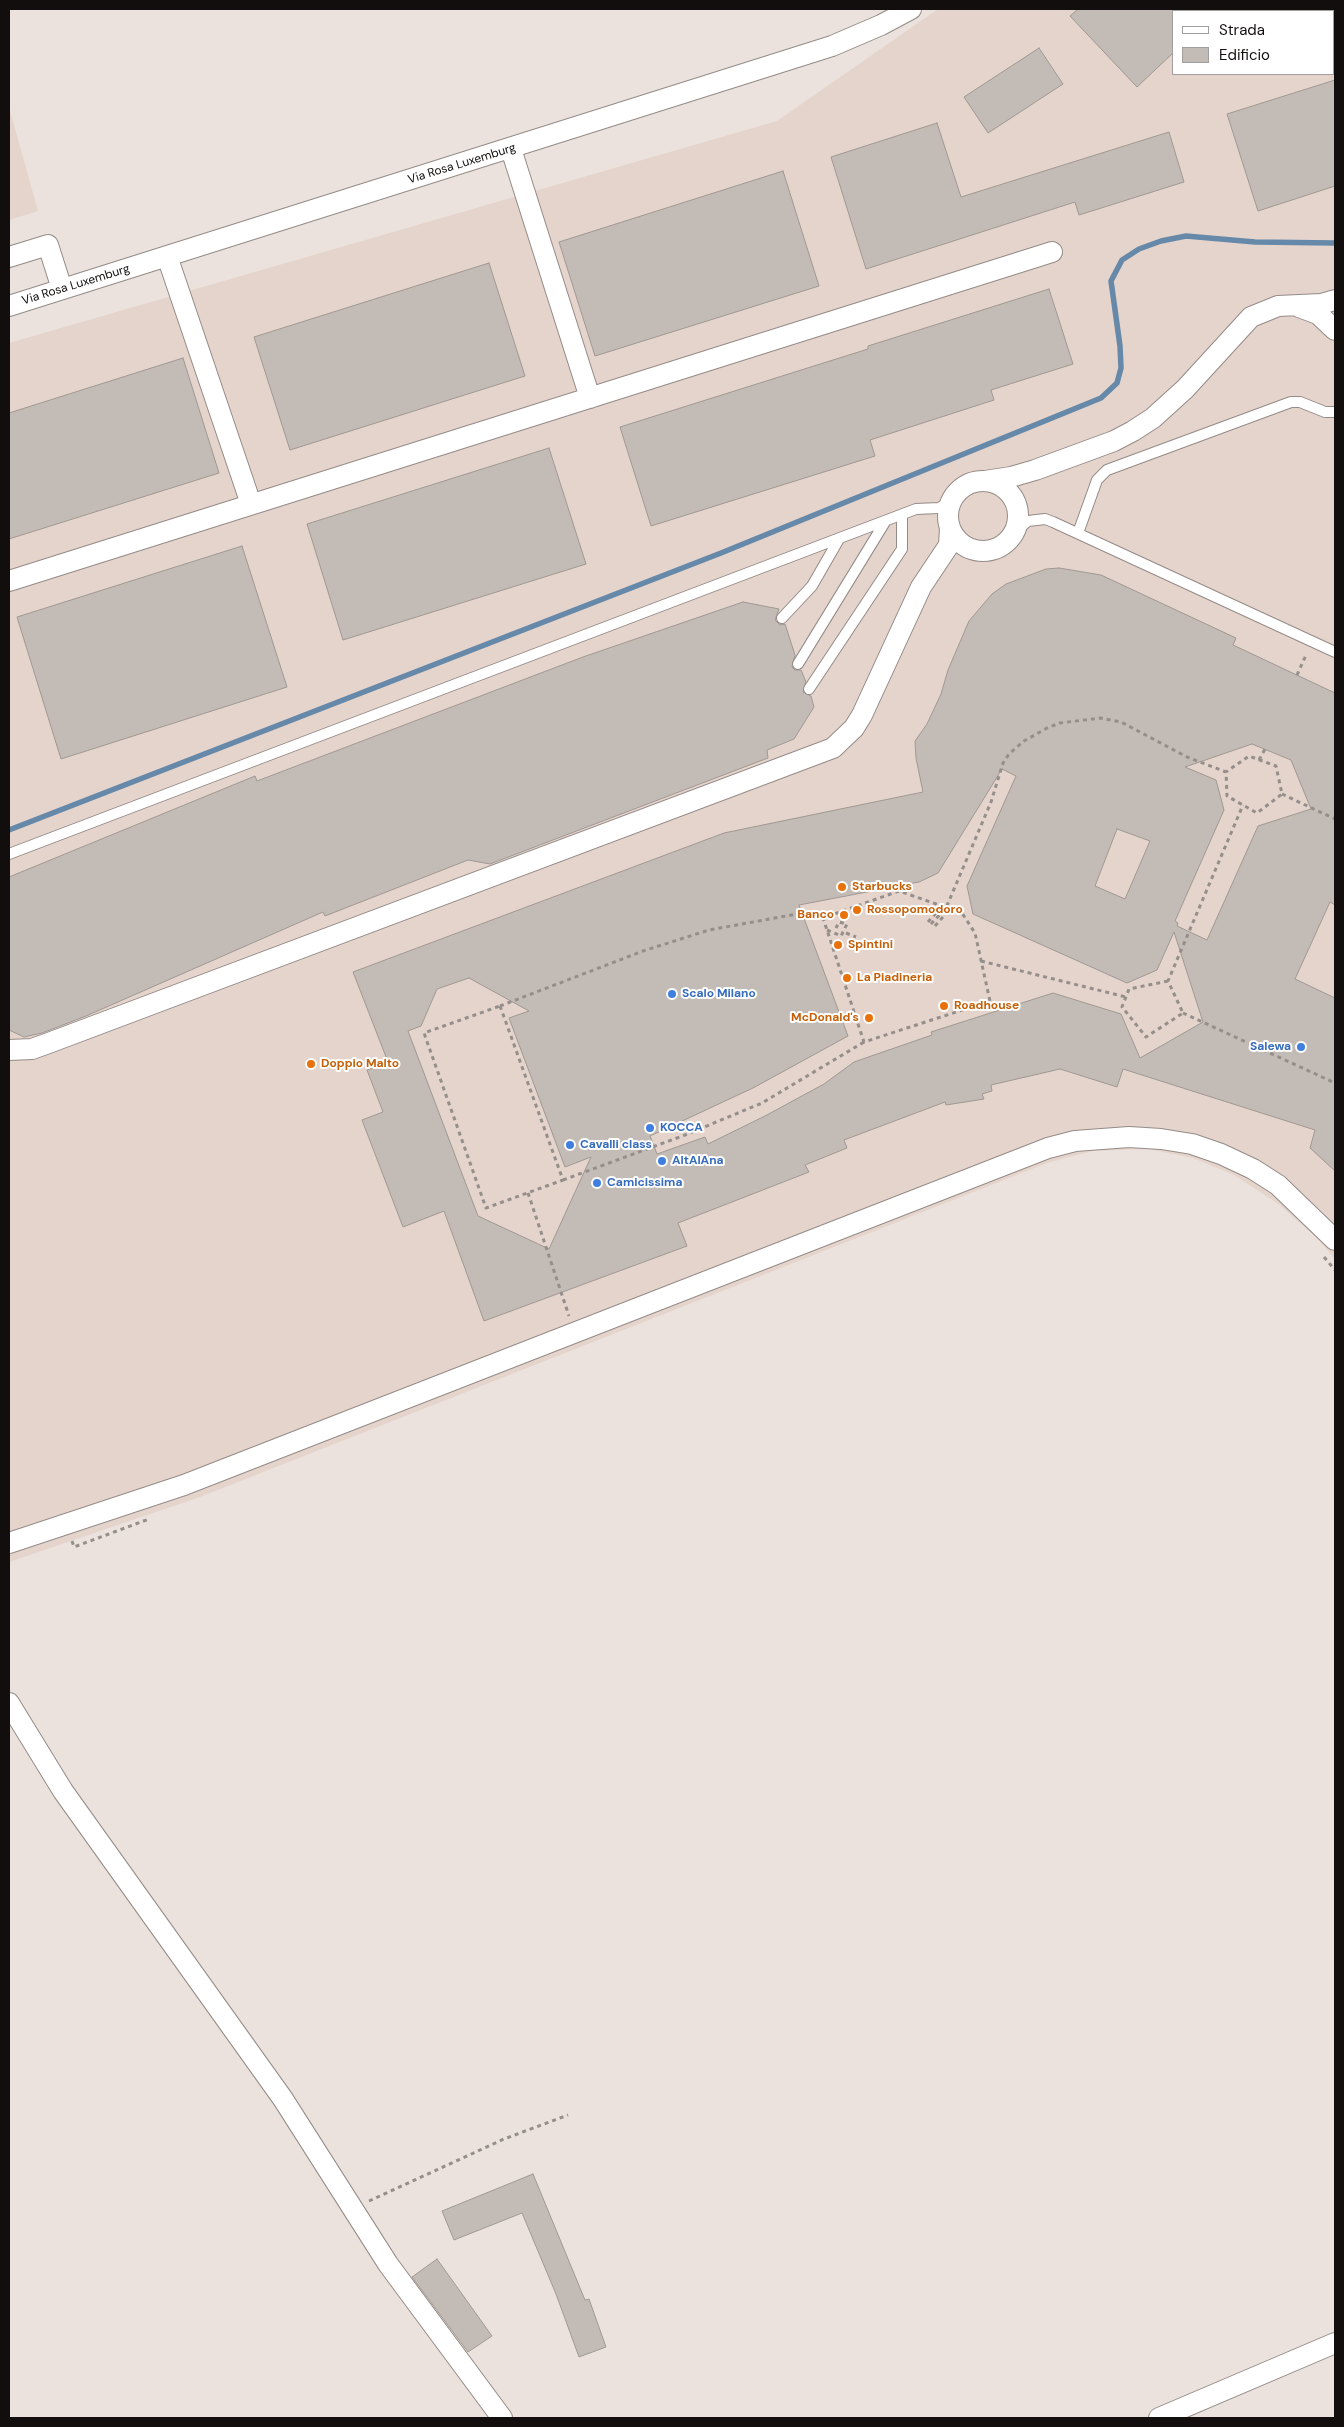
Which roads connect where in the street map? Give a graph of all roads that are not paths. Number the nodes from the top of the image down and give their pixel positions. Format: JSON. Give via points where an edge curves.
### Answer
{"nodes":[{"id":1,"x":911,"y":9,"type":"edge"},
{"id":2,"x":512,"y":149,"type":"junction"},
{"id":3,"x":1052,"y":252,"type":"dead end"},
{"id":4,"x":167,"y":256,"type":"junction"},
{"id":5,"x":9,"y":257,"type":"edge"},
{"id":6,"x":62,"y":289,"type":"junction"},
{"id":7,"x":1335,"y":300,"type":"edge"},
{"id":8,"x":1292,"y":305,"type":"junction"},
{"id":9,"x":9,"y":306,"type":"edge"},
{"id":10,"x":1335,"y":330,"type":"edge"},
{"id":11,"x":590,"y":398,"type":"junction"},
{"id":12,"x":1335,"y":412,"type":"edge"},
{"id":13,"x":1035,"y":470,"type":"junction"},
{"id":14,"x":985,"y":481,"type":"junction"},
{"id":15,"x":952,"y":501,"type":"junction"},
{"id":16,"x":1014,"y":502,"type":"junction"},
{"id":17,"x":251,"y":504,"type":"junction"},
{"id":18,"x":902,"y":515,"type":"junction"},
{"id":19,"x":884,"y":522,"type":"junction"},
{"id":20,"x":950,"y":528,"type":"junction"},
{"id":21,"x":1014,"y":532,"type":"junction"},
{"id":22,"x":1078,"y":533,"type":"junction"},
{"id":23,"x":839,"y":539,"type":"junction"},
{"id":24,"x":975,"y":550,"type":"junction"},
{"id":25,"x":934,"y":567,"type":"junction"},
{"id":26,"x":9,"y":581,"type":"edge"},
{"id":27,"x":782,"y":618,"type":"dead end"},
{"id":28,"x":1335,"y":652,"type":"edge"},
{"id":29,"x":798,"y":664,"type":"dead end"},
{"id":30,"x":809,"y":688,"type":"dead end"},
{"id":31,"x":9,"y":854,"type":"edge"},
{"id":32,"x":9,"y":1050,"type":"edge"},
{"id":33,"x":1335,"y":1240,"type":"edge"},
{"id":34,"x":9,"y":1544,"type":"edge"},
{"id":35,"x":9,"y":1703,"type":"edge"},
{"id":36,"x":1335,"y":2344,"type":"edge"},
{"id":37,"x":502,"y":2418,"type":"edge"},
{"id":38,"x":1159,"y":2418,"type":"edge"}],
"edges":[{"from":1,"to":2,"type":"street","name":"Via Rosa Luxemburg","via":[[832,46]]},
{"from":2,"to":4,"type":"street","name":"Via Rosa Luxemburg"},
{"from":2,"to":11,"type":"street"},
{"from":3,"to":11,"type":"street"},
{"from":4,"to":6,"type":"street","name":"Via Rosa Luxemburg"},
{"from":4,"to":17,"type":"street"},
{"from":5,"to":6,"type":"street","via":[[48,245]]},
{"from":6,"to":9,"type":"street","name":"Via Rosa Luxemburg"},
{"from":7,"to":8,"type":"street"},
{"from":8,"to":10,"type":"street","via":[[1308,308]]},
{"from":8,"to":13,"type":"street","via":[[1278,306],[1251,317],[1185,389],[1146,423],[1114,440]]},
{"from":11,"to":17,"type":"street"},
{"from":12,"to":22,"type":"lane","via":[[1291,402],[1107,470],[1097,480]]},
{"from":13,"to":14,"type":"street"},
{"from":13,"to":16,"type":"street","via":[[1020,481]]},
{"from":14,"to":15,"type":"street","via":[[963,487]]},
{"from":14,"to":16,"type":"street","via":[[1006,490]]},
{"from":15,"to":18,"type":"lane","via":[[939,508],[916,509]]},
{"from":15,"to":20,"type":"street","via":[[948,517]]},
{"from":16,"to":21,"type":"street","via":[[1018,521]]},
{"from":17,"to":26,"type":"street"},
{"from":18,"to":19,"type":"lane"},
{"from":18,"to":30,"type":"lane","via":[[902,549]]},
{"from":19,"to":23,"type":"lane"},
{"from":19,"to":29,"type":"lane"},
{"from":20,"to":24,"type":"street","via":[[960,542]]},
{"from":20,"to":25,"type":"street","via":[[949,545]]},
{"from":21,"to":22,"type":"lane","via":[[1028,521],[1045,520]]},
{"from":21,"to":24,"type":"street","via":[[997,548]]},
{"from":22,"to":28,"type":"lane"},
{"from":23,"to":27,"type":"lane","via":[[812,586]]},
{"from":23,"to":31,"type":"lane"},
{"from":24,"to":25,"type":"street","via":[[949,557]]},
{"from":25,"to":32,"type":"street","via":[[920,587],[862,715],[854,728],[833,748],[46,1044],[32,1049]]},
{"from":33,"to":34,"type":"street","via":[[1278,1185],[1221,1154],[1192,1144],[1129,1136],[1075,1141],[1048,1148],[184,1485]]},
{"from":35,"to":37,"type":"street","via":[[63,1791],[283,2099],[388,2264]]},
{"from":36,"to":38,"type":"street"}]}
